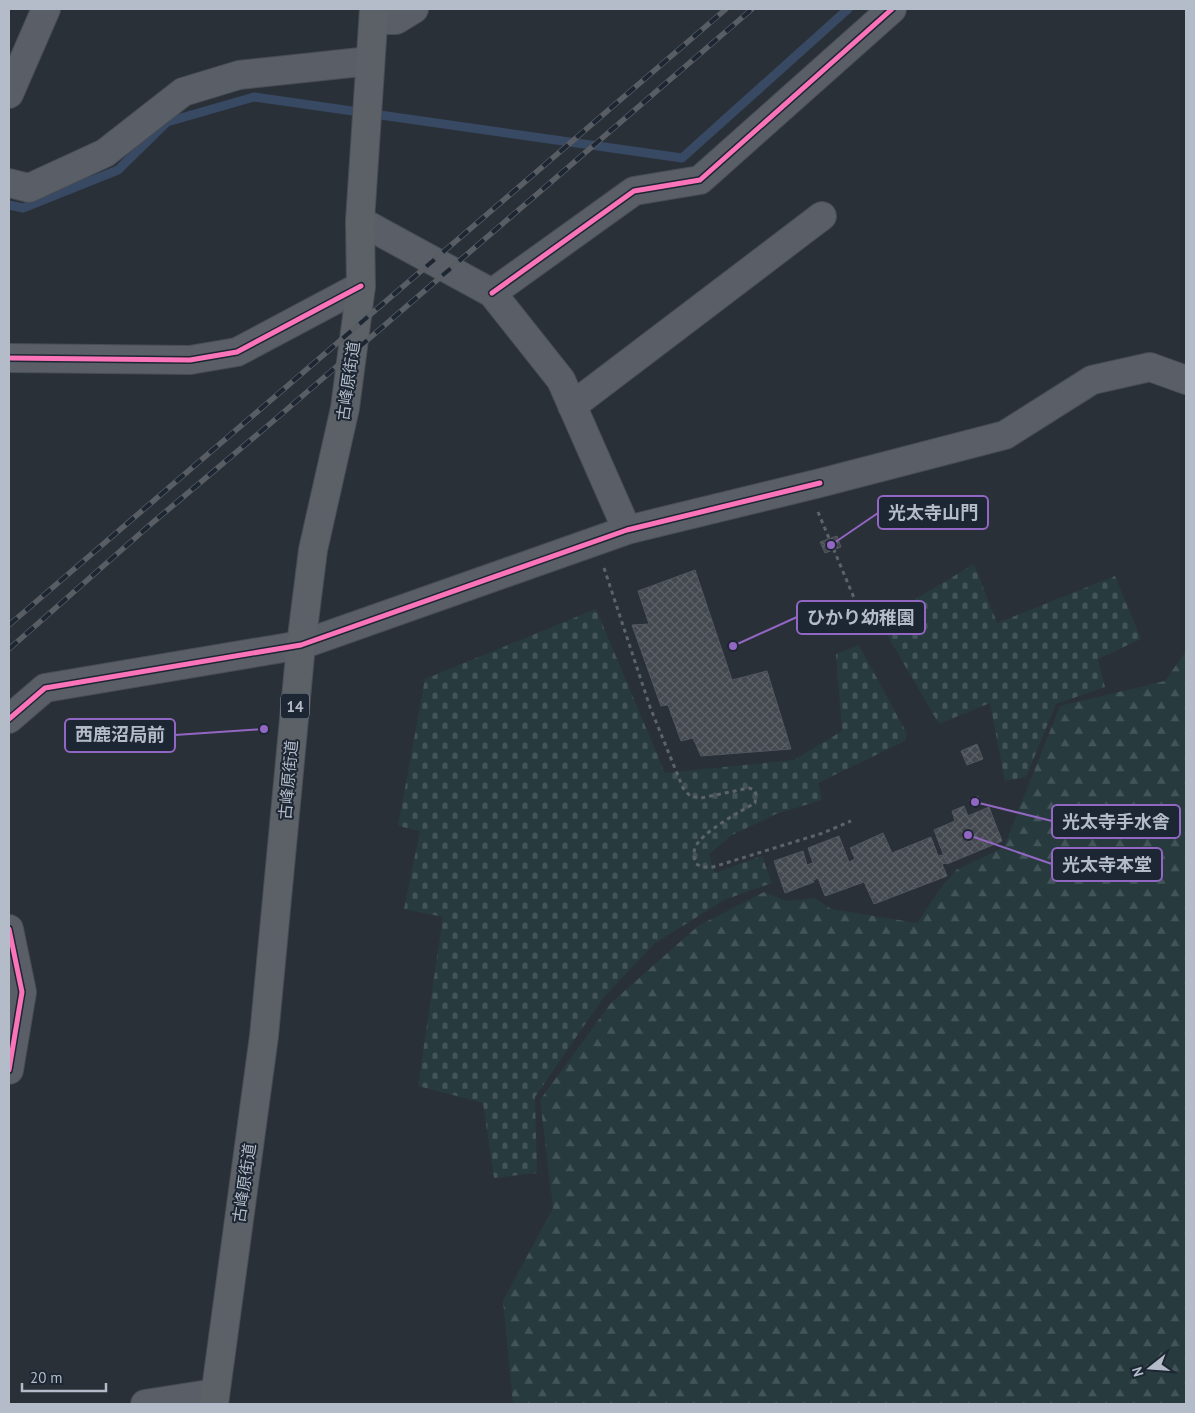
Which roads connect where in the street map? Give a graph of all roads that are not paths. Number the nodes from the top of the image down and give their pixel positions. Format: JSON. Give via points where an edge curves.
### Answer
{"nodes":[{"id":1,"x":46,"y":9,"type":"edge"},
{"id":2,"x":414,"y":9,"type":"edge"},
{"id":3,"x":892,"y":9,"type":"edge"},
{"id":4,"x":374,"y":14,"type":"edge"},
{"id":5,"x":370,"y":61,"type":"junction"},
{"id":6,"x":9,"y":94,"type":"edge"},
{"id":7,"x":9,"y":183,"type":"edge"},
{"id":8,"x":822,"y":216,"type":"dead end"},
{"id":9,"x":360,"y":221,"type":"junction"},
{"id":10,"x":361,"y":286,"type":"junction"},
{"id":11,"x":492,"y":293,"type":"junction"},
{"id":12,"x":9,"y":358,"type":"edge"},
{"id":13,"x":1186,"y":380,"type":"edge"},
{"id":14,"x":572,"y":406,"type":"junction"},
{"id":15,"x":627,"y":530,"type":"junction"},
{"id":16,"x":301,"y":645,"type":"junction"},
{"id":17,"x":9,"y":719,"type":"edge"},
{"id":18,"x":9,"y":929,"type":"edge"},
{"id":19,"x":9,"y":1070,"type":"edge"},
{"id":20,"x":215,"y":1399,"type":"edge"},
{"id":21,"x":145,"y":1404,"type":"edge"}],
"edges":[{"from":1,"to":6,"type":"street"},
{"from":2,"to":4,"type":"street","via":[[396,20]]},
{"from":3,"to":11,"type":"street","via":[[700,180],[634,190]]},
{"from":4,"to":5,"type":"main road","name":"古峰原街道","number":"14"},
{"from":5,"to":7,"type":"street","via":[[239,75],[184,92],[105,153],[29,188]]},
{"from":5,"to":9,"type":"main road","name":"古峰原街道","number":"14"},
{"from":8,"to":14,"type":"street"},
{"from":9,"to":10,"type":"main road","name":"古峰原街道","number":"14"},
{"from":9,"to":11,"type":"street"},
{"from":10,"to":12,"type":"street","via":[[237,352],[190,360]]},
{"from":10,"to":16,"type":"main road","name":"古峰原街道","number":"14","via":[[345,408],[313,550]]},
{"from":11,"to":14,"type":"street","via":[[561,380]]},
{"from":13,"to":15,"type":"street","via":[[1150,367],[1092,380],[1005,435],[817,494]]},
{"from":14,"to":15,"type":"street"},
{"from":15,"to":16,"type":"street"},
{"from":16,"to":17,"type":"street","via":[[45,688]]},
{"from":16,"to":20,"type":"main road","name":"古峰原街道","number":"14","via":[[264,1036]]},
{"from":18,"to":19,"type":"street","via":[[22,992]]},
{"from":20,"to":21,"type":"street"}]}
